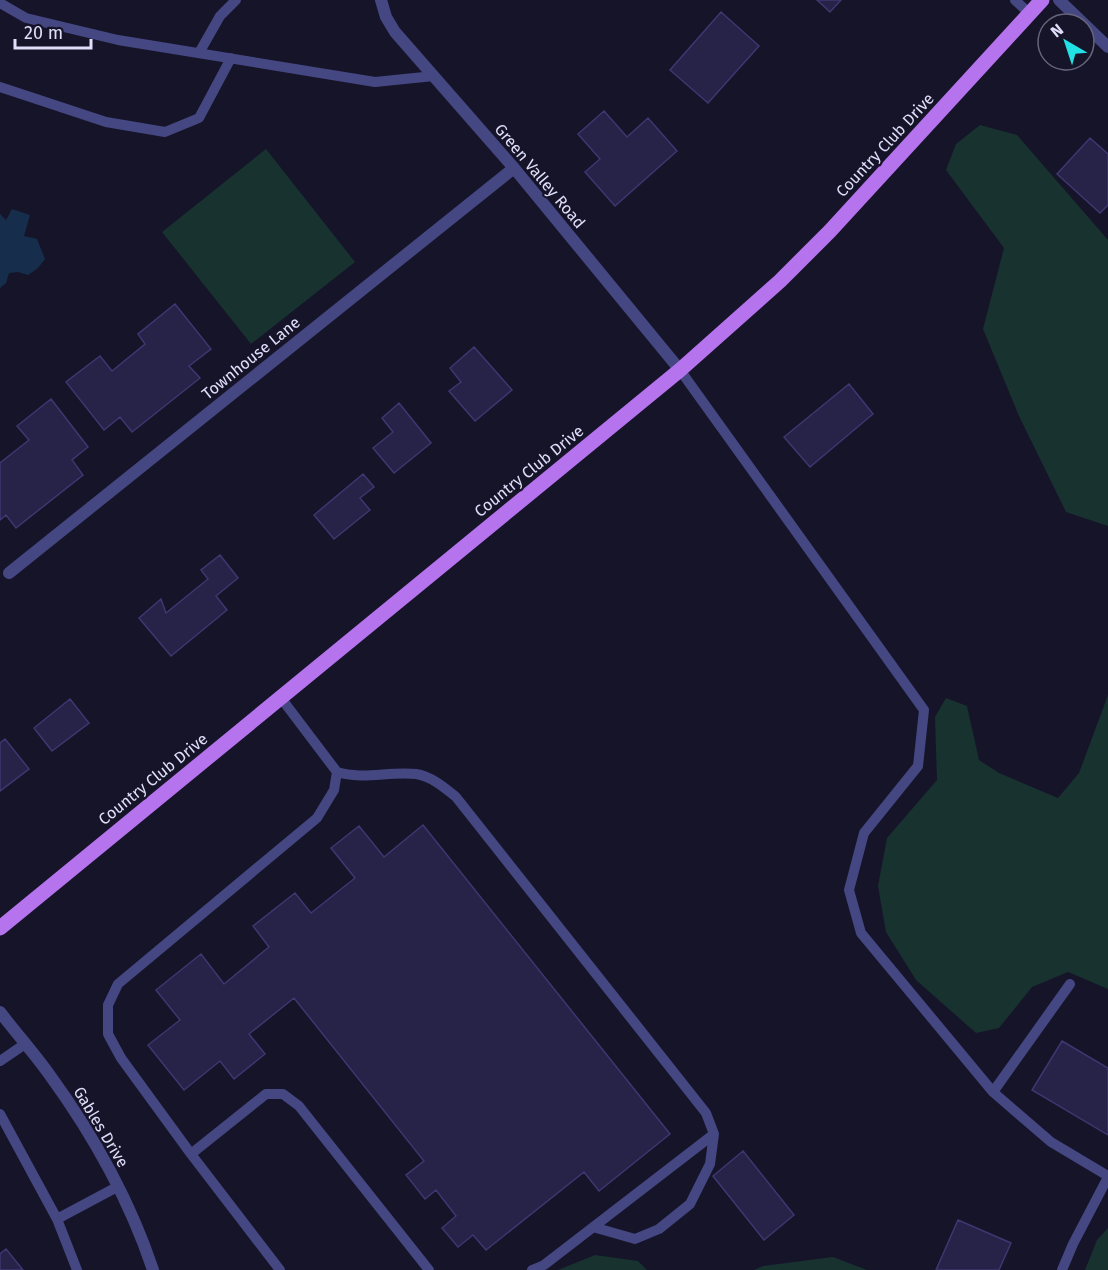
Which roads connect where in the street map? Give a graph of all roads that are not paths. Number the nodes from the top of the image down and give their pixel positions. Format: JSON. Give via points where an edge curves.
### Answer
{"nodes":[{"id":1,"x":236,"y":0,"type":"edge"},
{"id":2,"x":381,"y":0,"type":"edge"},
{"id":3,"x":1015,"y":0,"type":"edge"},
{"id":4,"x":1042,"y":0,"type":"edge"},
{"id":5,"x":1059,"y":0,"type":"edge"},
{"id":6,"x":0,"y":3,"type":"edge"},
{"id":7,"x":1030,"y":14,"type":"junction"},
{"id":8,"x":1108,"y":47,"type":"edge"},
{"id":9,"x":199,"y":53,"type":"junction"},
{"id":10,"x":231,"y":58,"type":"junction"},
{"id":11,"x":434,"y":76,"type":"junction"},
{"id":12,"x":0,"y":87,"type":"edge"},
{"id":13,"x":514,"y":168,"type":"junction"},
{"id":14,"x":680,"y":370,"type":"junction"},
{"id":15,"x":9,"y":573,"type":"dead end"},
{"id":16,"x":281,"y":698,"type":"junction"},
{"id":17,"x":336,"y":772,"type":"junction"},
{"id":18,"x":0,"y":928,"type":"edge"},
{"id":19,"x":1070,"y":984,"type":"dead end"},
{"id":20,"x":0,"y":1012,"type":"edge"},
{"id":21,"x":25,"y":1044,"type":"junction"},
{"id":22,"x":0,"y":1061,"type":"edge"},
{"id":23,"x":993,"y":1092,"type":"junction"},
{"id":24,"x":0,"y":1114,"type":"edge"},
{"id":25,"x":714,"y":1134,"type":"junction"},
{"id":26,"x":191,"y":1154,"type":"junction"},
{"id":27,"x":1108,"y":1177,"type":"edge"},
{"id":28,"x":117,"y":1187,"type":"junction"},
{"id":29,"x":57,"y":1219,"type":"junction"},
{"id":30,"x":593,"y":1227,"type":"junction"},
{"id":31,"x":77,"y":1270,"type":"edge"},
{"id":32,"x":153,"y":1270,"type":"edge"},
{"id":33,"x":280,"y":1270,"type":"edge"},
{"id":34,"x":429,"y":1270,"type":"edge"},
{"id":35,"x":532,"y":1270,"type":"edge"},
{"id":36,"x":1062,"y":1270,"type":"edge"}],
"edges":[{"from":1,"to":9,"type":"lane","via":[[220,16]]},
{"from":2,"to":11,"type":"street","name":"Green Valley Road","via":[[395,32]]},
{"from":3,"to":7,"type":"lane"},
{"from":4,"to":7,"type":"main road","name":"Country Club Drive"},
{"from":5,"to":8,"type":"street"},
{"from":6,"to":9,"type":"lane","via":[[26,18],[118,40]]},
{"from":7,"to":14,"type":"main road","name":"Country Club Drive","via":[[830,231]]},
{"from":9,"to":10,"type":"lane"},
{"from":10,"to":11,"type":"lane","via":[[375,82]]},
{"from":10,"to":12,"type":"lane","via":[[199,118],[165,132],[106,122]]},
{"from":11,"to":13,"type":"street","name":"Green Valley Road"},
{"from":13,"to":14,"type":"street","name":"Green Valley Road"},
{"from":13,"to":15,"type":"street","name":"Townhouse Lane"},
{"from":14,"to":16,"type":"main road","name":"Country Club Drive"},
{"from":14,"to":23,"type":"lane","via":[[924,710],[918,766],[864,833],[849,890],[861,933]]},
{"from":16,"to":17,"type":"lane"},
{"from":16,"to":18,"type":"main road","name":"Country Club Drive"},
{"from":17,"to":25,"type":"lane","via":[[352,776],[417,774],[439,783],[456,797],[706,1113]]},
{"from":17,"to":26,"type":"lane","via":[[334,790],[317,818],[118,984],[108,1005],[108,1034],[121,1058]]},
{"from":19,"to":23,"type":"lane"},
{"from":20,"to":21,"type":"street","name":"Gables Drive"},
{"from":21,"to":22,"type":"lane"},
{"from":21,"to":28,"type":"street","name":"Gables Drive","via":[[88,1133]]},
{"from":23,"to":27,"type":"lane","via":[[1051,1142]]},
{"from":24,"to":29,"type":"lane"},
{"from":25,"to":30,"type":"lane"},
{"from":25,"to":30,"type":"lane","via":[[710,1164],[690,1204],[659,1229],[635,1239]]},
{"from":26,"to":33,"type":"lane"},
{"from":26,"to":34,"type":"lane","via":[[266,1094],[283,1094],[299,1106]]},
{"from":27,"to":36,"type":"lane"},
{"from":28,"to":29,"type":"lane"},
{"from":28,"to":32,"type":"street","name":"Gables Drive"},
{"from":29,"to":31,"type":"lane"},
{"from":30,"to":35,"type":"lane"}]}
